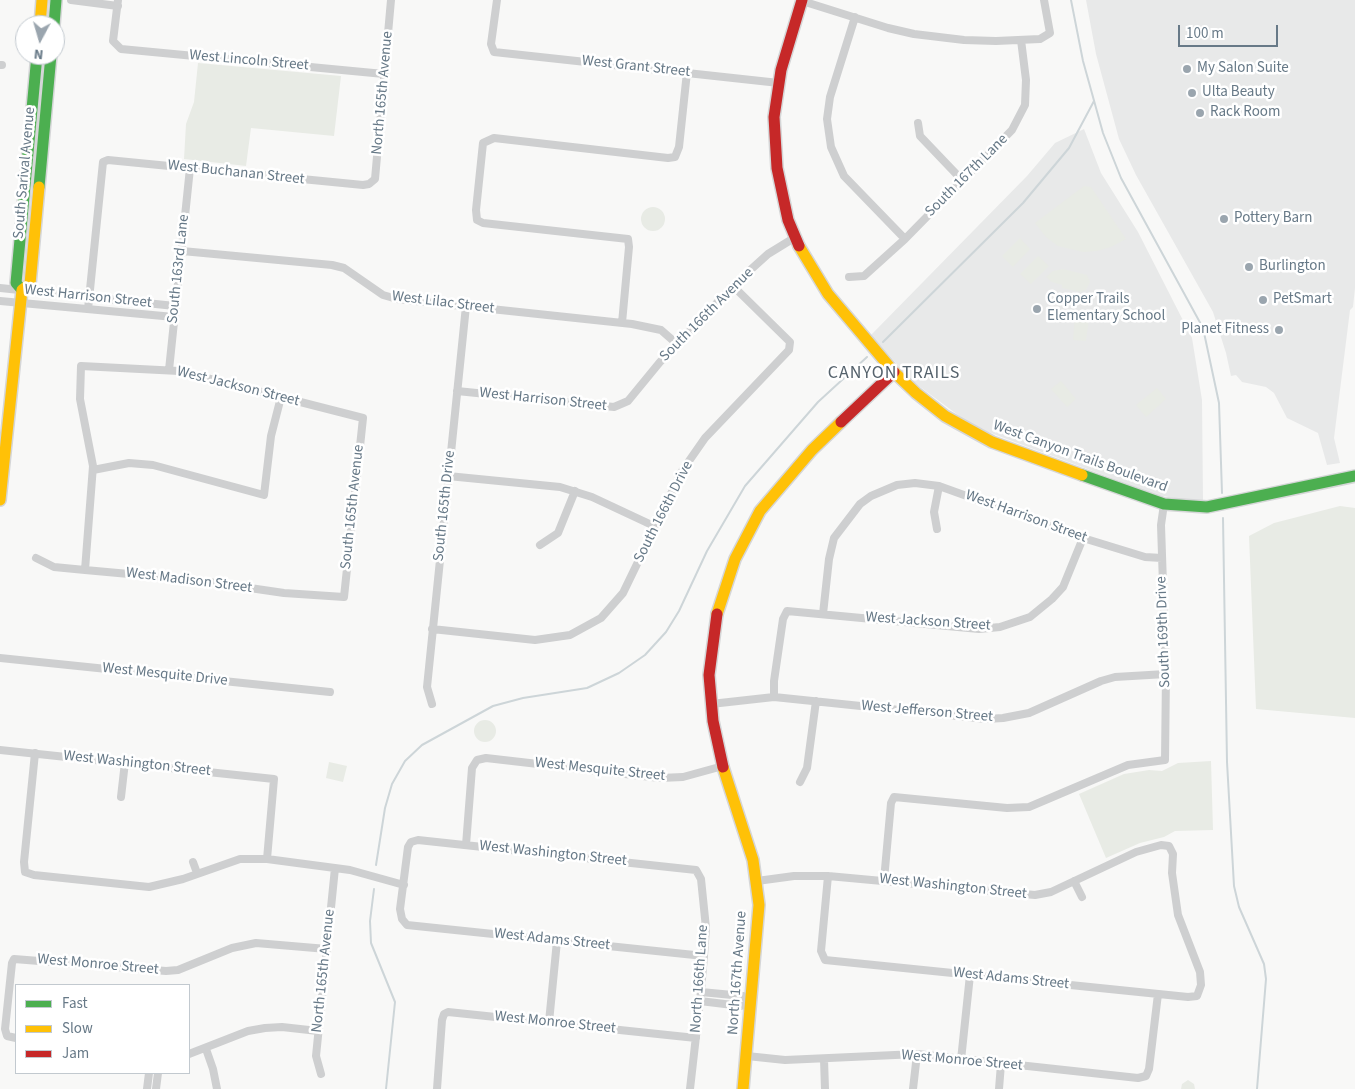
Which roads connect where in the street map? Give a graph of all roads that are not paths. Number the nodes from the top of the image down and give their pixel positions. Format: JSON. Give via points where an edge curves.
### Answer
{"nodes":[{"id":1,"x":42,"y":0,"type":"edge"},
{"id":2,"x":56,"y":0,"type":"edge"},
{"id":3,"x":71,"y":0,"type":"edge"},
{"id":4,"x":391,"y":0,"type":"edge"},
{"id":5,"x":497,"y":0,"type":"edge"},
{"id":6,"x":802,"y":0,"type":"edge"},
{"id":7,"x":1044,"y":0,"type":"edge"},
{"id":8,"x":118,"y":3,"type":"edge"},
{"id":9,"x":41,"y":15,"type":"edge"},
{"id":10,"x":55,"y":15,"type":"edge"},
{"id":11,"x":855,"y":17,"type":"junction"},
{"id":12,"x":1021,"y":40,"type":"junction"},
{"id":13,"x":36,"y":65,"type":"edge"},
{"id":14,"x":50,"y":65,"type":"edge"},
{"id":15,"x":687,"y":72,"type":"junction"},
{"id":16,"x":384,"y":74,"type":"junction"},
{"id":17,"x":778,"y":83,"type":"junction"},
{"id":18,"x":918,"y":122,"type":"dead end"},
{"id":19,"x":190,"y":168,"type":"junction"},
{"id":20,"x":962,"y":180,"type":"junction"},
{"id":21,"x":369,"y":184,"type":"joint"},
{"id":22,"x":794,"y":238,"type":"junction"},
{"id":23,"x":905,"y":239,"type":"junction"},
{"id":24,"x":182,"y":251,"type":"junction"},
{"id":25,"x":849,"y":277,"type":"dead end"},
{"id":26,"x":733,"y":286,"type":"junction"},
{"id":27,"x":0,"y":288,"type":"edge"},
{"id":28,"x":22,"y":290,"type":"junction"},
{"id":29,"x":89,"y":297,"type":"junction"},
{"id":30,"x":0,"y":301,"type":"edge"},
{"id":31,"x":20,"y":303,"type":"junction"},
{"id":32,"x":175,"y":306,"type":"junction"},
{"id":33,"x":466,"y":306,"type":"junction"},
{"id":34,"x":88,"y":309,"type":"junction"},
{"id":35,"x":174,"y":317,"type":"junction"},
{"id":36,"x":622,"y":323,"type":"junction"},
{"id":37,"x":677,"y":344,"type":"junction"},
{"id":38,"x":169,"y":370,"type":"junction"},
{"id":39,"x":894,"y":372,"type":"junction"},
{"id":40,"x":457,"y":391,"type":"junction"},
{"id":41,"x":281,"y":397,"type":"junction"},
{"id":42,"x":628,"y":401,"type":"joint"},
{"id":43,"x":363,"y":418,"type":"joint"},
{"id":44,"x":93,"y":470,"type":"junction"},
{"id":45,"x":448,"y":476,"type":"junction"},
{"id":46,"x":1355,"y":476,"type":"edge"},
{"id":47,"x":939,"y":486,"type":"junction"},
{"id":48,"x":575,"y":491,"type":"junction"},
{"id":49,"x":0,"y":500,"type":"edge"},
{"id":50,"x":1164,"y":504,"type":"junction"},
{"id":51,"x":654,"y":526,"type":"junction"},
{"id":52,"x":938,"y":529,"type":"dead end"},
{"id":53,"x":1083,"y":538,"type":"junction"},
{"id":54,"x":540,"y":545,"type":"dead end"},
{"id":55,"x":36,"y":558,"type":"dead end"},
{"id":56,"x":1162,"y":558,"type":"junction"},
{"id":57,"x":85,"y":570,"type":"junction"},
{"id":58,"x":344,"y":597,"type":"joint"},
{"id":59,"x":823,"y":614,"type":"junction"},
{"id":60,"x":432,"y":629,"type":"junction"},
{"id":61,"x":0,"y":658,"type":"edge"},
{"id":62,"x":1166,"y":674,"type":"junction"},
{"id":63,"x":330,"y":692,"type":"dead end"},
{"id":64,"x":774,"y":697,"type":"junction"},
{"id":65,"x":816,"y":701,"type":"junction"},
{"id":66,"x":432,"y":704,"type":"dead end"},
{"id":67,"x":710,"y":704,"type":"junction"},
{"id":68,"x":0,"y":750,"type":"edge"},
{"id":69,"x":35,"y":753,"type":"junction"},
{"id":70,"x":125,"y":762,"type":"junction"},
{"id":71,"x":723,"y":766,"type":"junction"},
{"id":72,"x":800,"y":782,"type":"dead end"},
{"id":73,"x":121,"y":797,"type":"dead end"},
{"id":74,"x":466,"y":845,"type":"junction"},
{"id":75,"x":267,"y":859,"type":"junction"},
{"id":76,"x":193,"y":862,"type":"dead end"},
{"id":77,"x":335,"y":868,"type":"junction"},
{"id":78,"x":696,"y":870,"type":"joint"},
{"id":79,"x":197,"y":873,"type":"junction"},
{"id":80,"x":828,"y":876,"type":"junction"},
{"id":81,"x":884,"y":880,"type":"junction"},
{"id":82,"x":757,"y":881,"type":"junction"},
{"id":83,"x":1074,"y":881,"type":"junction"},
{"id":84,"x":404,"y":885,"type":"junction"},
{"id":85,"x":1082,"y":897,"type":"dead end"},
{"id":86,"x":556,"y":941,"type":"junction"},
{"id":87,"x":327,"y":949,"type":"junction"},
{"id":88,"x":704,"y":956,"type":"junction"},
{"id":89,"x":970,"y":975,"type":"junction"},
{"id":90,"x":701,"y":992,"type":"junction"},
{"id":91,"x":1158,"y":994,"type":"junction"},
{"id":92,"x":1197,"y":996,"type":"joint"},
{"id":93,"x":700,"y":1001,"type":"junction"},
{"id":94,"x":752,"y":1003,"type":"junction"},
{"id":95,"x":549,"y":1022,"type":"junction"},
{"id":96,"x":318,"y":1031,"type":"junction"},
{"id":97,"x":15,"y":1038,"type":"edge"},
{"id":98,"x":696,"y":1038,"type":"junction"},
{"id":99,"x":206,"y":1049,"type":"junction"},
{"id":100,"x":190,"y":1054,"type":"edge"},
{"id":101,"x":917,"y":1054,"type":"junction"},
{"id":102,"x":747,"y":1056,"type":"junction"},
{"id":103,"x":824,"y":1059,"type":"junction"},
{"id":104,"x":961,"y":1060,"type":"junction"},
{"id":105,"x":1001,"y":1064,"type":"junction"},
{"id":106,"x":149,"y":1074,"type":"edge"},
{"id":107,"x":158,"y":1074,"type":"edge"},
{"id":108,"x":321,"y":1074,"type":"dead end"},
{"id":109,"x":147,"y":1089,"type":"edge"},
{"id":110,"x":156,"y":1089,"type":"edge"},
{"id":111,"x":217,"y":1089,"type":"edge"},
{"id":112,"x":438,"y":1089,"type":"edge"},
{"id":113,"x":690,"y":1089,"type":"edge"},
{"id":114,"x":743,"y":1089,"type":"edge"},
{"id":115,"x":824,"y":1089,"type":"edge"},
{"id":116,"x":913,"y":1089,"type":"edge"},
{"id":117,"x":999,"y":1089,"type":"edge"}],
"edges":[{"from":1,"to":9,"type":"street"},
{"from":2,"to":10,"type":"street"},
{"from":3,"to":8,"type":"street"},
{"from":4,"to":16,"type":"street","name":"North 165th Avenue"},
{"from":5,"to":15,"type":"street","name":"West Grant Street","via":[[494,52]]},
{"from":6,"to":11,"type":"street"},
{"from":6,"to":17,"type":"street","name":"West Canyon Trails Boulevard"},
{"from":7,"to":12,"type":"street","via":[[1050,33],[1040,39]]},
{"from":8,"to":16,"type":"street","name":"West Lincoln Street","via":[[113,41],[121,49]]},
{"from":11,"to":12,"type":"street","via":[[931,37]]},
{"from":11,"to":23,"type":"street","via":[[830,97],[827,119],[831,147],[844,176]]},
{"from":12,"to":20,"type":"street","name":"South 167th Lane","via":[[1026,80],[1025,105],[1012,130]]},
{"from":13,"to":28,"type":"street","name":"South Sarival Avenue","via":[[16,282]]},
{"from":14,"to":28,"type":"street","name":"South Sarival Avenue","via":[[30,284]]},
{"from":15,"to":17,"type":"street","name":"West Grant Street"},
{"from":15,"to":36,"type":"street","via":[[676,157],[494,138],[483,144],[477,220],[628,239]]},
{"from":16,"to":21,"type":"street","name":"North 165th Avenue","via":[[375,179]]},
{"from":17,"to":22,"type":"street","name":"West Canyon Trails Boulevard","via":[[774,122],[776,168]]},
{"from":18,"to":20,"type":"street","via":[[920,136]]},
{"from":19,"to":21,"type":"street","name":"West Buchanan Street"},
{"from":19,"to":24,"type":"street","name":"South 163rd Lane"},
{"from":19,"to":29,"type":"street","name":"West Buchanan Street","via":[[103,162]]},
{"from":20,"to":23,"type":"street","name":"South 167th Lane"},
{"from":22,"to":26,"type":"street","name":"South 166th Avenue","via":[[768,254]]},
{"from":22,"to":39,"type":"street","name":"West Canyon Trails Boulevard","via":[[828,294]]},
{"from":23,"to":25,"type":"street","name":"South 167th Lane","via":[[864,276]]},
{"from":24,"to":32,"type":"street","name":"South 163rd Lane"},
{"from":24,"to":33,"type":"street","name":"West Lilac Street","via":[[344,268],[383,295],[424,303]]},
{"from":26,"to":37,"type":"street","name":"South 166th Avenue"},
{"from":26,"to":51,"type":"street","name":"South 166th Drive","via":[[790,342],[789,350],[705,438],[682,471]]},
{"from":27,"to":28,"type":"street","name":"West Harrison Street"},
{"from":28,"to":29,"type":"street","name":"West Harrison Street"},
{"from":28,"to":31,"type":"street","name":"South Sarival Avenue"},
{"from":29,"to":32,"type":"street","name":"West Harrison Street"},
{"from":29,"to":34,"type":"street"},
{"from":30,"to":31,"type":"street","name":"West Harrison Street"},
{"from":31,"to":34,"type":"street","name":"West Harrison Street"},
{"from":31,"to":49,"type":"street","name":"South Sarival Avenue"},
{"from":32,"to":35,"type":"street","name":"South 163rd Lane"},
{"from":33,"to":36,"type":"street","name":"West Lilac Street"},
{"from":33,"to":40,"type":"street","name":"South 165th Drive"},
{"from":34,"to":35,"type":"street","name":"West Harrison Street"},
{"from":35,"to":38,"type":"street","name":"South 163rd Lane"},
{"from":36,"to":37,"type":"street","name":"West Lilac Street","via":[[661,330]]},
{"from":37,"to":42,"type":"street","name":"South 166th Avenue"},
{"from":38,"to":41,"type":"street","name":"West Jackson Street"},
{"from":38,"to":44,"type":"street","name":"West Jackson Street","via":[[81,366],[80,399]]},
{"from":39,"to":50,"type":"street","name":"West Canyon Trails Boulevard","via":[[932,406],[992,442]]},
{"from":39,"to":67,"type":"street","name":"North 167th Avenue","via":[[812,450],[760,511],[734,559],[719,604],[710,651]]},
{"from":40,"to":42,"type":"street","name":"West Harrison Street","via":[[614,407]]},
{"from":40,"to":45,"type":"street","name":"South 165th Drive"},
{"from":41,"to":43,"type":"street","name":"West Jackson Street"},
{"from":41,"to":44,"type":"street","via":[[271,436],[264,496],[153,465],[129,464]]},
{"from":43,"to":58,"type":"street","name":"South 165th Avenue"},
{"from":44,"to":57,"type":"street"},
{"from":45,"to":48,"type":"street"},
{"from":45,"to":60,"type":"street","name":"South 165th Drive"},
{"from":46,"to":50,"type":"street","name":"West Canyon Trails Boulevard","via":[[1222,505]]},
{"from":47,"to":52,"type":"street","via":[[934,512]]},
{"from":47,"to":53,"type":"street","name":"West Harrison Street"},
{"from":47,"to":59,"type":"street","name":"West Harrison Street","via":[[915,483],[889,487],[860,504],[834,538]]},
{"from":48,"to":51,"type":"street"},
{"from":48,"to":54,"type":"street","via":[[558,533]]},
{"from":50,"to":56,"type":"street","name":"South 169th Drive"},
{"from":51,"to":60,"type":"street","name":"South 166th Drive","via":[[623,593],[601,618],[570,634],[535,640]]},
{"from":53,"to":56,"type":"street","name":"West Harrison Street","via":[[1145,557]]},
{"from":53,"to":59,"type":"street","name":"West Jackson Street","via":[[1063,587],[1052,599],[1030,617],[1000,627],[979,629]]},
{"from":55,"to":57,"type":"street","name":"West Madison Street","via":[[54,567]]},
{"from":56,"to":62,"type":"street","name":"South 169th Drive"},
{"from":57,"to":58,"type":"street","name":"West Madison Street"},
{"from":59,"to":64,"type":"street","name":"West Jackson Street","via":[[787,611],[783,618]]},
{"from":60,"to":66,"type":"street","name":"South 165th Drive","via":[[427,687]]},
{"from":61,"to":63,"type":"street","name":"West Mesquite Drive"},
{"from":62,"to":65,"type":"street","name":"West Jefferson Street","via":[[1115,677],[1029,713],[1003,718],[986,719]]},
{"from":62,"to":81,"type":"street","name":"South 169th Drive","via":[[1166,760],[1128,765],[1030,807],[894,798]]},
{"from":64,"to":65,"type":"street","name":"West Jefferson Street"},
{"from":64,"to":67,"type":"street","name":"West Jefferson Street"},
{"from":65,"to":72,"type":"street","via":[[807,768]]},
{"from":67,"to":71,"type":"street","name":"North 167th Avenue"},
{"from":68,"to":69,"type":"street","name":"West Washington Street"},
{"from":69,"to":70,"type":"street","name":"West Washington Street"},
{"from":69,"to":79,"type":"street","via":[[25,872],[53,878],[149,887]]},
{"from":70,"to":73,"type":"street"},
{"from":70,"to":75,"type":"street","name":"West Washington Street","via":[[274,780]]},
{"from":71,"to":74,"type":"street","name":"West Mesquite Street","via":[[683,777],[660,778],[486,758],[477,760],[472,768]]},
{"from":71,"to":82,"type":"street","name":"North 167th Avenue"},
{"from":74,"to":78,"type":"street","name":"West Washington Street"},
{"from":74,"to":84,"type":"street","name":"West Washington Street","via":[[411,842]]},
{"from":75,"to":77,"type":"street"},
{"from":75,"to":79,"type":"street","via":[[240,859]]},
{"from":76,"to":79,"type":"street"},
{"from":77,"to":84,"type":"street"},
{"from":77,"to":87,"type":"street","name":"North 165th Avenue"},
{"from":78,"to":88,"type":"street","name":"North 166th Lane","via":[[701,879],[706,928]]},
{"from":80,"to":81,"type":"street","name":"West Washington Street"},
{"from":80,"to":82,"type":"street","name":"West Washington Street"},
{"from":80,"to":89,"type":"street","name":"West Adams Street","via":[[821,951],[825,960]]},
{"from":81,"to":83,"type":"street","name":"West Washington Street","via":[[1025,896],[1050,892]]},
{"from":82,"to":94,"type":"street","name":"North 167th Avenue","via":[[758,936]]},
{"from":83,"to":85,"type":"street"},
{"from":83,"to":92,"type":"street","name":"West Washington Street","via":[[1136,852],[1169,846],[1178,915],[1200,972],[1201,986]]},
{"from":84,"to":86,"type":"street","name":"West Adams Street","via":[[400,909],[407,925]]},
{"from":86,"to":88,"type":"street","name":"West Adams Street"},
{"from":86,"to":95,"type":"street"},
{"from":87,"to":96,"type":"street","name":"North 165th Avenue"},
{"from":87,"to":97,"type":"street","name":"West Monroe Street","via":[[274,943],[244,945],[178,970],[166,971],[14,958],[5,1029],[7,1036]]},
{"from":88,"to":90,"type":"street","name":"North 166th Lane"},
{"from":89,"to":91,"type":"street","name":"West Adams Street"},
{"from":89,"to":104,"type":"street"},
{"from":90,"to":93,"type":"street","name":"North 166th Lane"},
{"from":90,"to":94,"type":"street","via":[[743,996]]},
{"from":91,"to":92,"type":"street","name":"West Adams Street"},
{"from":91,"to":105,"type":"street","name":"West Monroe Street","via":[[1146,1076],[1138,1078]]},
{"from":93,"to":94,"type":"street","via":[[741,1006]]},
{"from":93,"to":98,"type":"street","name":"North 166th Lane"},
{"from":94,"to":102,"type":"street","name":"North 167th Avenue"},
{"from":95,"to":98,"type":"street","name":"West Monroe Street"},
{"from":95,"to":112,"type":"street","name":"West Monroe Street","via":[[444,1014]]},
{"from":96,"to":99,"type":"street","via":[[265,1028],[248,1031]]},
{"from":96,"to":108,"type":"street","name":"North 165th Avenue","via":[[316,1056]]},
{"from":98,"to":113,"type":"street","name":"North 166th Lane"},
{"from":99,"to":100,"type":"street"},
{"from":99,"to":111,"type":"street"},
{"from":101,"to":103,"type":"street","name":"West Monroe Street"},
{"from":101,"to":104,"type":"street","name":"West Monroe Street"},
{"from":101,"to":116,"type":"street"},
{"from":102,"to":103,"type":"street","name":"West Monroe Street","via":[[775,1060]]},
{"from":102,"to":114,"type":"street","name":"North 167th Avenue"},
{"from":103,"to":115,"type":"street"},
{"from":104,"to":105,"type":"street","name":"West Monroe Street"},
{"from":105,"to":117,"type":"street"},
{"from":106,"to":109,"type":"street"},
{"from":107,"to":110,"type":"street"}]}
